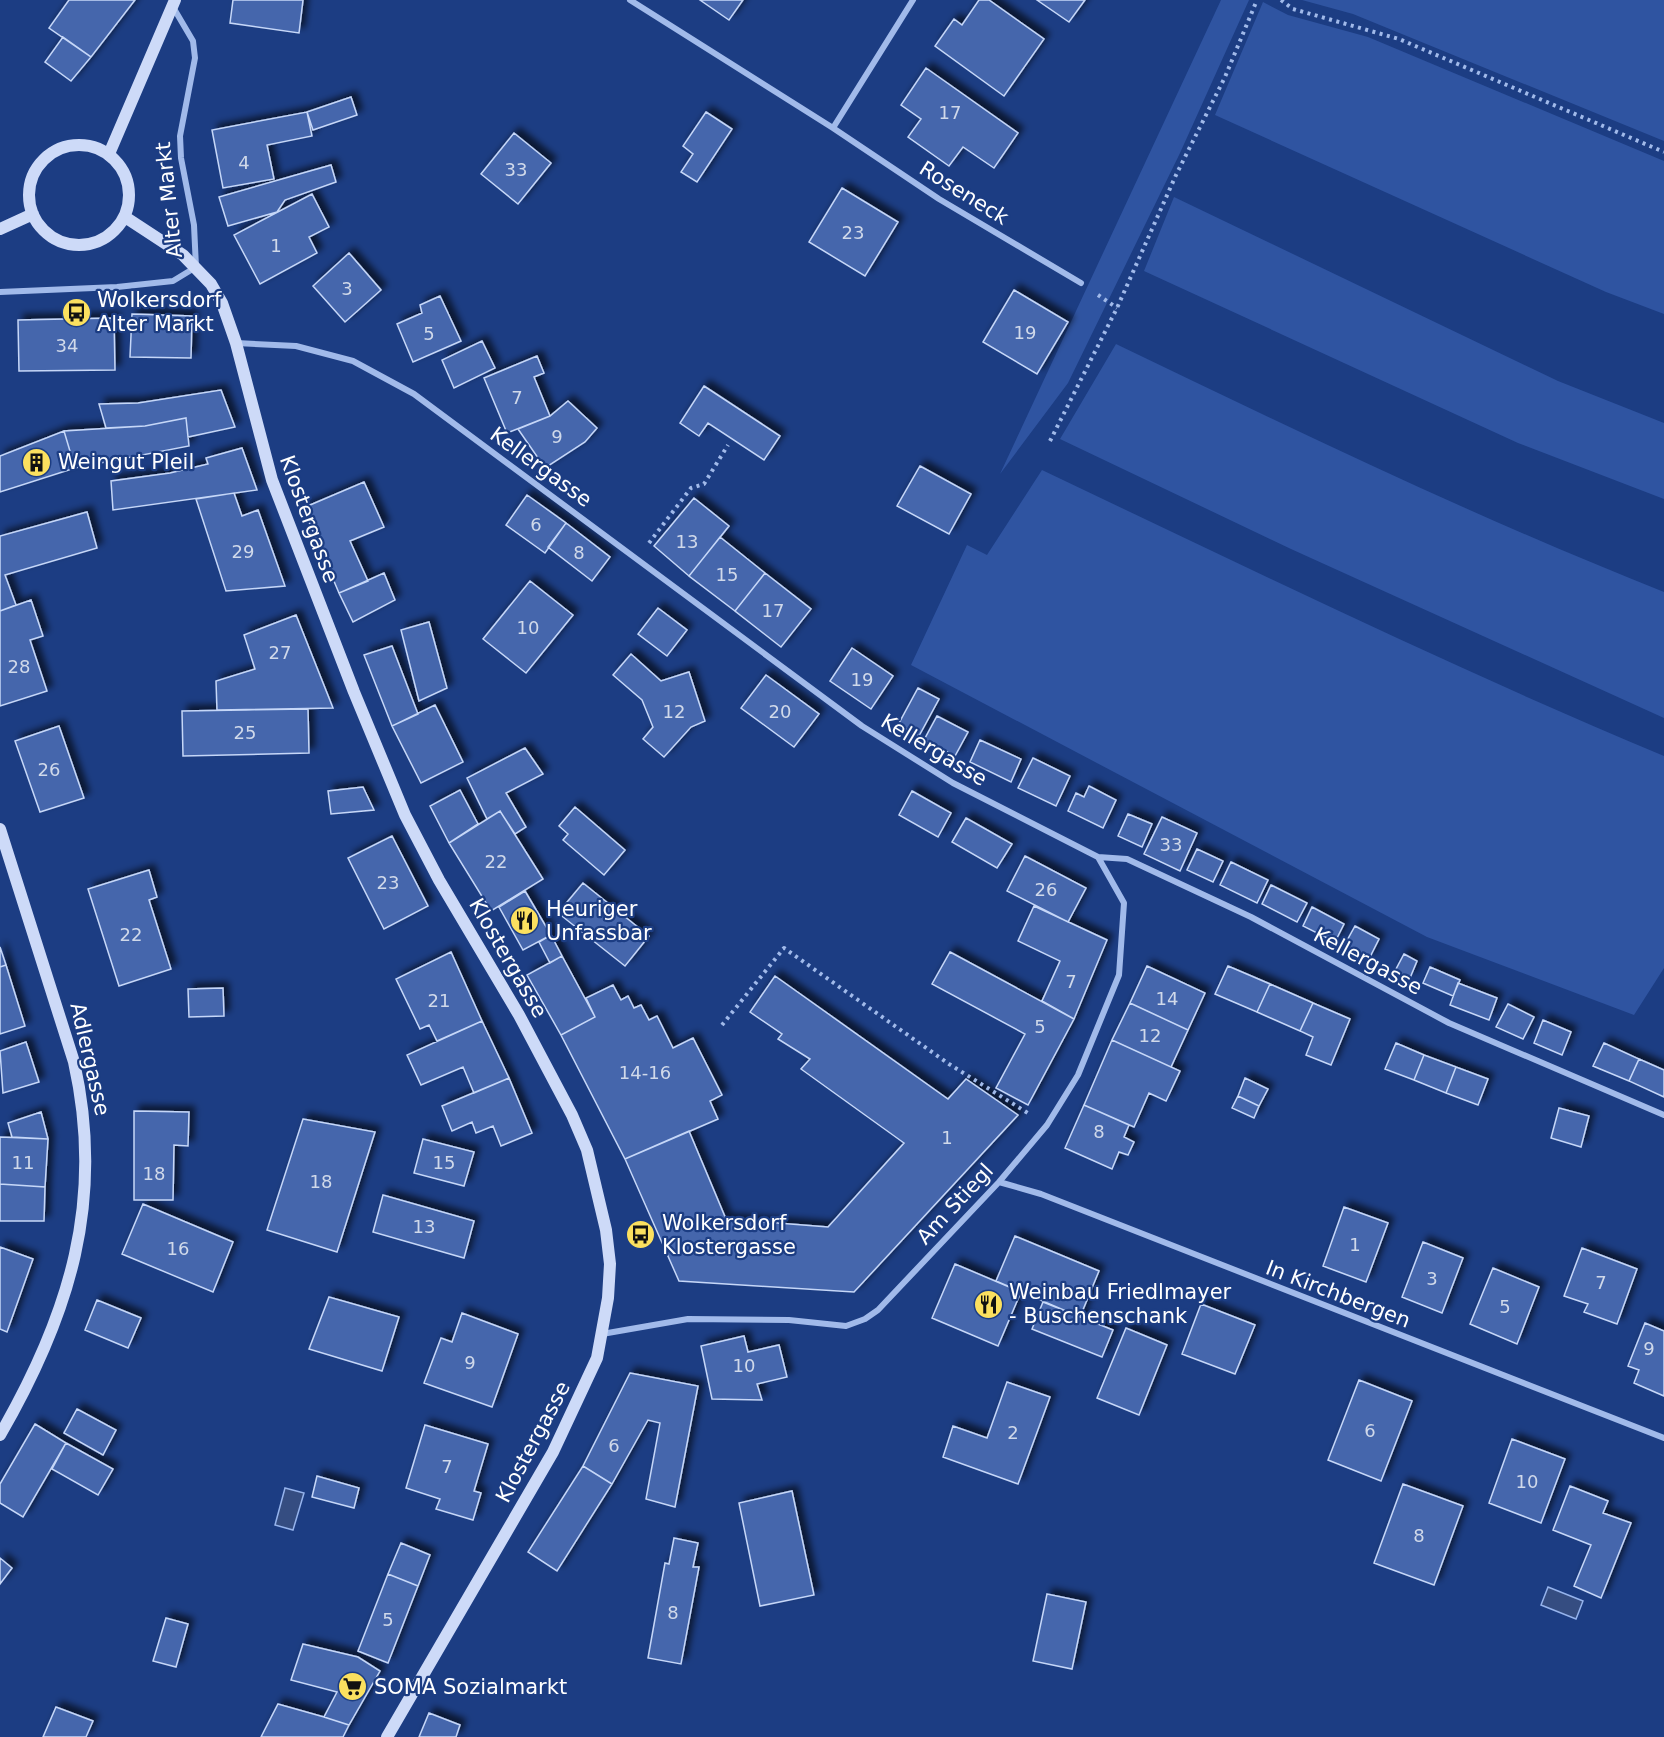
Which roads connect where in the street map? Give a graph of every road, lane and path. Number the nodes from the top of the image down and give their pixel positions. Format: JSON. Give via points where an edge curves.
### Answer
{"nodes":[{"id":1,"x":630,"y":0,"type":"edge"},
{"id":2,"x":913,"y":0,"type":"edge"},
{"id":3,"x":1257,"y":0,"type":"edge"},
{"id":4,"x":1281,"y":0,"type":"edge"},
{"id":5,"x":174,"y":3,"type":"edge"},
{"id":6,"x":833,"y":128,"type":"junction"},
{"id":7,"x":1664,"y":152,"type":"edge"},
{"id":8,"x":109,"y":154,"type":"junction"},
{"id":9,"x":33,"y":214,"type":"junction"},
{"id":10,"x":125,"y":217,"type":"junction"},
{"id":11,"x":0,"y":229,"type":"edge"},
{"id":12,"x":196,"y":267,"type":"junction"},
{"id":13,"x":1081,"y":283,"type":"dead end"},
{"id":14,"x":0,"y":292,"type":"edge"},
{"id":15,"x":236,"y":343,"type":"junction"},
{"id":16,"x":1050,"y":441,"type":"dead end"},
{"id":17,"x":728,"y":445,"type":"dead end"},
{"id":18,"x":637,"y":558,"type":"junction"},
{"id":19,"x":0,"y":829,"type":"edge"},
{"id":20,"x":1098,"y":857,"type":"junction"},
{"id":21,"x":722,"y":1025,"type":"dead end"},
{"id":22,"x":1664,"y":1115,"type":"edge"},
{"id":23,"x":1047,"y":1125,"type":"junction"},
{"id":24,"x":999,"y":1182,"type":"junction"},
{"id":25,"x":602,"y":1334,"type":"junction"},
{"id":26,"x":0,"y":1435,"type":"edge"},
{"id":27,"x":1664,"y":1438,"type":"edge"},
{"id":28,"x":387,"y":1737,"type":"edge"}],
"edges":[{"from":1,"to":6,"type":"street","name":"Roseneck"},
{"from":2,"to":6,"type":"street"},
{"from":3,"to":16,"type":"path","via":[[1117,308]]},
{"from":4,"to":7,"type":"path","via":[[1293,9],[1399,39]]},
{"from":5,"to":8,"type":"street","name":"Alter Markt"},
{"from":5,"to":12,"type":"street","name":"Alter Markt","via":[[193,41],[195,58],[180,136],[194,225]]},
{"from":6,"to":13,"type":"street","name":"Roseneck","via":[[939,199]]},
{"from":8,"to":9,"type":"street","via":[[85,145],[65,147],[48,156],[39,165],[29,189]]},
{"from":8,"to":10,"type":"street","name":"Alter Markt","via":[[119,164],[129,189]]},
{"from":9,"to":10,"type":"street","via":[[51,237],[78,245],[106,238]]},
{"from":9,"to":11,"type":"street"},
{"from":10,"to":12,"type":"street","name":"Klostergasse"},
{"from":12,"to":14,"type":"street","name":"Alter Markt","via":[[173,281],[117,288]]},
{"from":12,"to":15,"type":"street","name":"Klostergasse","via":[[222,303]]},
{"from":15,"to":18,"type":"street","name":"Kellergasse","via":[[296,346],[353,361],[414,394]]},
{"from":15,"to":25,"type":"street","name":"Klostergasse","via":[[272,480],[405,815],[519,1015],[587,1150],[606,1230],[609,1264]]},
{"from":17,"to":18,"type":"path","via":[[704,484],[691,488]]},
{"from":18,"to":20,"type":"street","name":"Kellergasse","via":[[862,726],[953,783]]},
{"from":19,"to":26,"type":"street","name":"Adlergasse","via":[[74,1062],[85,1120],[87,1166],[79,1238],[67,1289]]},
{"from":20,"to":22,"type":"street","name":"Kellergasse","via":[[1127,859],[1251,917],[1449,1023]]},
{"from":20,"to":23,"type":"street","name":"Am Stiegl","via":[[1124,903],[1119,975],[1078,1075]]},
{"from":21,"to":23,"type":"path","via":[[784,948],[949,1064]]},
{"from":23,"to":24,"type":"street","name":"Am Stiegl"},
{"from":24,"to":25,"type":"street","name":"Am Stiegl","via":[[878,1310],[856,1324],[688,1319]]},
{"from":24,"to":27,"type":"street","name":"In Kirchbergen","via":[[1041,1194]]},
{"from":25,"to":28,"type":"street","name":"Klostergasse","via":[[597,1358],[553,1452]]}]}
